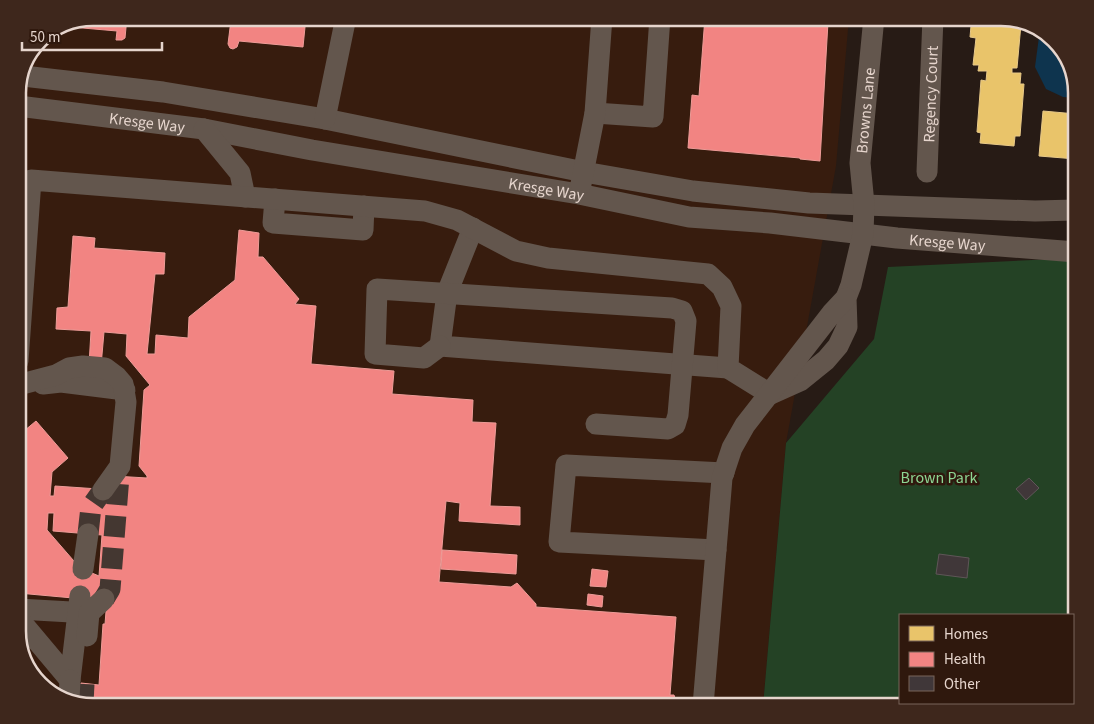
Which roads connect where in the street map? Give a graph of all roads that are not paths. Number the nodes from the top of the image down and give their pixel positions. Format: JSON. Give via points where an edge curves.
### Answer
{"nodes":[{"id":1,"x":344,"y":26,"type":"edge"},
{"id":2,"x":601,"y":26,"type":"edge"},
{"id":3,"x":659,"y":26,"type":"edge"},
{"id":4,"x":873,"y":26,"type":"edge"},
{"id":5,"x":933,"y":26,"type":"edge"},
{"id":6,"x":29,"y":77,"type":"edge"},
{"id":7,"x":26,"y":107,"type":"edge"},
{"id":8,"x":595,"y":113,"type":"junction"},
{"id":9,"x":325,"y":119,"type":"junction"},
{"id":10,"x":204,"y":128,"type":"junction"},
{"id":11,"x":584,"y":172,"type":"junction"},
{"id":12,"x":927,"y":172,"type":"dead end"},
{"id":13,"x":579,"y":194,"type":"junction"},
{"id":14,"x":245,"y":197,"type":"junction"},
{"id":15,"x":864,"y":204,"type":"junction"},
{"id":16,"x":1068,"y":210,"type":"edge"},
{"id":17,"x":473,"y":228,"type":"junction"},
{"id":18,"x":862,"y":234,"type":"junction"},
{"id":19,"x":26,"y":250,"type":"edge"},
{"id":20,"x":1068,"y":251,"type":"edge"},
{"id":21,"x":447,"y":293,"type":"junction"},
{"id":22,"x":440,"y":346,"type":"junction"},
{"id":23,"x":682,"y":365,"type":"junction"},
{"id":24,"x":728,"y":368,"type":"junction"},
{"id":25,"x":26,"y":384,"type":"edge"},
{"id":26,"x":770,"y":394,"type":"junction"},
{"id":27,"x":596,"y":424,"type":"dead end"},
{"id":28,"x":724,"y":473,"type":"junction"},
{"id":29,"x":103,"y":490,"type":"tunnel mouth"},
{"id":30,"x":88,"y":534,"type":"tunnel mouth"},
{"id":31,"x":716,"y":550,"type":"junction"},
{"id":32,"x":83,"y":569,"type":"dead end"},
{"id":33,"x":104,"y":598,"type":"dead end"},
{"id":34,"x":82,"y":607,"type":"junction"},
{"id":35,"x":26,"y":609,"type":"edge"},
{"id":36,"x":26,"y":628,"type":"edge"},
{"id":37,"x":74,"y":688,"type":"edge"},
{"id":38,"x":705,"y":698,"type":"edge"}],
"edges":[{"from":1,"to":9,"type":"street"},
{"from":2,"to":8,"type":"street"},
{"from":3,"to":8,"type":"street","via":[[653,117]]},
{"from":4,"to":15,"type":"street","name":"Browns Lane","via":[[860,163]]},
{"from":5,"to":12,"type":"street","name":"Regency Court"},
{"from":6,"to":9,"type":"street","name":"Kresge Way","via":[[162,92]]},
{"from":7,"to":10,"type":"street","name":"Kresge Way"},
{"from":8,"to":11,"type":"street"},
{"from":9,"to":11,"type":"street","name":"Kresge Way"},
{"from":10,"to":13,"type":"street","name":"Kresge Way","via":[[312,150]]},
{"from":10,"to":14,"type":"street","via":[[240,173]]},
{"from":11,"to":13,"type":"street"},
{"from":11,"to":15,"type":"street","name":"Kresge Way","via":[[693,191],[809,203]]},
{"from":13,"to":18,"type":"street","name":"Kresge Way","via":[[689,217]]},
{"from":14,"to":17,"type":"street","via":[[276,199],[273,223],[363,230],[364,206],[425,211]]},
{"from":14,"to":19,"type":"street","via":[[31,180]]},
{"from":15,"to":16,"type":"street","name":"Kresge Way"},
{"from":15,"to":18,"type":"street","name":"Browns Lane"},
{"from":17,"to":21,"type":"street"},
{"from":17,"to":24,"type":"street","via":[[516,251],[548,258],[708,274],[722,287],[731,306]]},
{"from":18,"to":20,"type":"street","name":"Kresge Way"},
{"from":18,"to":26,"type":"street","name":"Browns Lane","via":[[846,298]]},
{"from":21,"to":22,"type":"street"},
{"from":21,"to":22,"type":"street","via":[[377,289],[375,354],[424,358]]},
{"from":21,"to":23,"type":"street","via":[[682,311],[686,321]]},
{"from":22,"to":23,"type":"street"},
{"from":23,"to":24,"type":"street"},
{"from":23,"to":27,"type":"street","via":[[678,415],[675,425],[668,430]]},
{"from":24,"to":26,"type":"street"},
{"from":25,"to":29,"type":"street","via":[[61,382],[125,390],[120,471]]},
{"from":26,"to":28,"type":"street","via":[[732,448]]},
{"from":28,"to":31,"type":"street"},
{"from":28,"to":31,"type":"street","via":[[566,464],[560,542]]},
{"from":30,"to":32,"type":"street"},
{"from":31,"to":38,"type":"street"},
{"from":33,"to":34,"type":"street"},
{"from":34,"to":35,"type":"street"},
{"from":34,"to":37,"type":"street"},
{"from":36,"to":37,"type":"street"}]}
